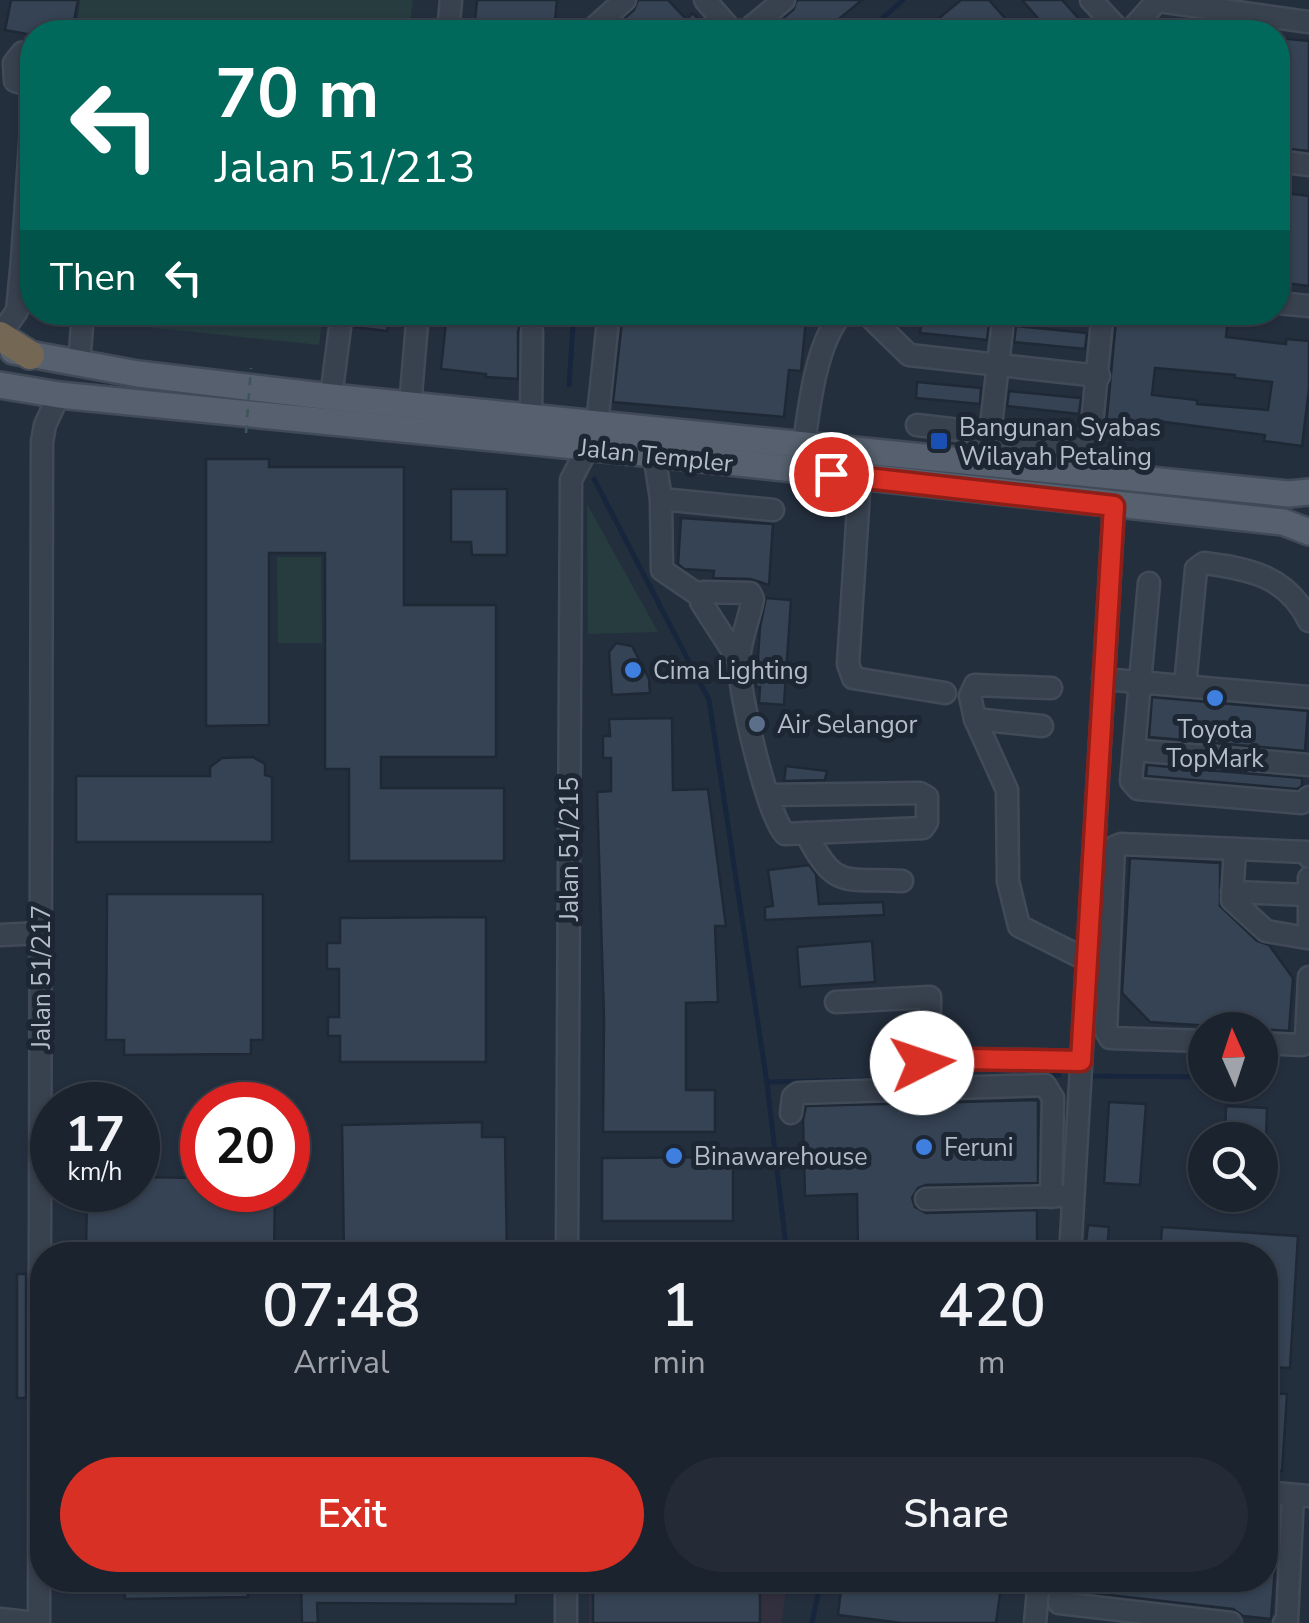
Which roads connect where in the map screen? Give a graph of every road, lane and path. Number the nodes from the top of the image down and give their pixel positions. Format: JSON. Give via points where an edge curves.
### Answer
{"nodes":[{"id":1,"x":625,"y":0,"type":"edge"},
{"id":2,"x":705,"y":0,"type":"edge"},
{"id":3,"x":784,"y":0,"type":"edge"},
{"id":4,"x":1092,"y":0,"type":"edge"},
{"id":5,"x":1158,"y":0,"type":"edge"},
{"id":6,"x":603,"y":20,"type":"edge"},
{"id":7,"x":722,"y":20,"type":"edge"},
{"id":8,"x":760,"y":20,"type":"edge"},
{"id":9,"x":1110,"y":20,"type":"edge"},
{"id":10,"x":1140,"y":20,"type":"edge"},
{"id":11,"x":1309,"y":22,"type":"edge"},
{"id":12,"x":20,"y":56,"type":"edge"},
{"id":13,"x":20,"y":82,"type":"edge"},
{"id":14,"x":20,"y":300,"type":"edge"},
{"id":15,"x":82,"y":325,"type":"edge"},
{"id":16,"x":340,"y":325,"type":"edge"},
{"id":17,"x":417,"y":325,"type":"edge"},
{"id":18,"x":608,"y":325,"type":"edge"},
{"id":19,"x":828,"y":325,"type":"edge"},
{"id":20,"x":878,"y":325,"type":"edge"},
{"id":21,"x":1002,"y":325,"type":"edge"},
{"id":22,"x":1102,"y":325,"type":"edge"},
{"id":23,"x":532,"y":332,"type":"dead end"},
{"id":24,"x":0,"y":335,"type":"edge"},
{"id":25,"x":0,"y":348,"type":"edge"},
{"id":26,"x":30,"y":354,"type":"junction"},
{"id":27,"x":998,"y":364,"type":"junction"},
{"id":28,"x":79,"y":365,"type":"junction"},
{"id":29,"x":251,"y":368,"type":"dead end"},
{"id":30,"x":1099,"y":376,"type":"junction"},
{"id":31,"x":0,"y":386,"type":"edge"},
{"id":32,"x":59,"y":396,"type":"junction"},
{"id":33,"x":330,"y":397,"type":"junction"},
{"id":34,"x":409,"y":417,"type":"junction"},
{"id":35,"x":530,"y":417,"type":"junction"},
{"id":36,"x":918,"y":425,"type":"dead end"},
{"id":37,"x":246,"y":432,"type":"dead end"},
{"id":38,"x":990,"y":434,"type":"junction"},
{"id":39,"x":592,"y":436,"type":"junction"},
{"id":40,"x":654,"y":454,"type":"junction"},
{"id":41,"x":803,"y":458,"type":"junction"},
{"id":42,"x":860,"y":477,"type":"junction"},
{"id":43,"x":1309,"y":492,"type":"edge"},
{"id":44,"x":661,"y":498,"type":"junction"},
{"id":45,"x":1114,"y":506,"type":"junction"},
{"id":46,"x":773,"y":510,"type":"dead end"},
{"id":47,"x":1309,"y":532,"type":"edge"},
{"id":48,"x":1149,"y":583,"type":"dead end"},
{"id":49,"x":700,"y":596,"type":"junction"},
{"id":50,"x":1309,"y":620,"type":"edge"},
{"id":51,"x":739,"y":660,"type":"junction"},
{"id":52,"x":1104,"y":679,"type":"junction"},
{"id":53,"x":1140,"y":682,"type":"junction"},
{"id":54,"x":1185,"y":686,"type":"junction"},
{"id":55,"x":1051,"y":688,"type":"dead end"},
{"id":56,"x":945,"y":693,"type":"dead end"},
{"id":57,"x":1309,"y":697,"type":"edge"},
{"id":58,"x":976,"y":719,"type":"junction"},
{"id":59,"x":1042,"y":726,"type":"dead end"},
{"id":60,"x":1134,"y":750,"type":"junction"},
{"id":61,"x":1309,"y":765,"type":"edge"},
{"id":62,"x":768,"y":795,"type":"junction"},
{"id":63,"x":1309,"y":797,"type":"edge"},
{"id":64,"x":806,"y":834,"type":"junction"},
{"id":65,"x":1235,"y":849,"type":"junction"},
{"id":66,"x":1309,"y":857,"type":"edge"},
{"id":67,"x":1309,"y":878,"type":"edge"},
{"id":68,"x":902,"y":881,"type":"dead end"},
{"id":69,"x":1232,"y":892,"type":"junction"},
{"id":70,"x":1308,"y":894,"type":"edge"},
{"id":71,"x":41,"y":934,"type":"junction"},
{"id":72,"x":0,"y":935,"type":"edge"},
{"id":73,"x":1308,"y":938,"type":"edge"},
{"id":74,"x":1087,"y":960,"type":"junction"},
{"id":75,"x":1309,"y":977,"type":"edge"},
{"id":76,"x":836,"y":1002,"type":"dead end"},
{"id":77,"x":1188,"y":1040,"type":"edge"},
{"id":78,"x":1278,"y":1044,"type":"edge"},
{"id":79,"x":966,"y":1059,"type":"junction"},
{"id":80,"x":1081,"y":1061,"type":"junction"},
{"id":81,"x":922,"y":1063,"type":"dead end"},
{"id":82,"x":953,"y":1088,"type":"junction"},
{"id":83,"x":791,"y":1112,"type":"dead end"},
{"id":84,"x":1052,"y":1123,"type":"junction"},
{"id":85,"x":1078,"y":1124,"type":"junction"},
{"id":86,"x":1074,"y":1196,"type":"junction"},
{"id":87,"x":1051,"y":1197,"type":"junction"},
{"id":88,"x":926,"y":1199,"type":"dead end"},
{"id":89,"x":40,"y":1242,"type":"edge"},
{"id":90,"x":568,"y":1242,"type":"edge"},
{"id":91,"x":1071,"y":1242,"type":"edge"},
{"id":92,"x":1301,"y":1496,"type":"edge"},
{"id":93,"x":38,"y":1592,"type":"edge"},
{"id":94,"x":566,"y":1592,"type":"edge"},
{"id":95,"x":1038,"y":1592,"type":"edge"},
{"id":96,"x":1060,"y":1592,"type":"edge"},
{"id":97,"x":0,"y":1619,"type":"edge"},
{"id":98,"x":38,"y":1623,"type":"edge"},
{"id":99,"x":566,"y":1623,"type":"edge"},
{"id":100,"x":1034,"y":1623,"type":"edge"},
{"id":101,"x":1231,"y":1623,"type":"edge"},
{"id":102,"x":1284,"y":1623,"type":"edge"}],
"edges":[{"from":1,"to":6,"type":"street"},
{"from":2,"to":7,"type":"street"},
{"from":3,"to":8,"type":"street"},
{"from":4,"to":9,"type":"street"},
{"from":5,"to":10,"type":"street"},
{"from":5,"to":11,"type":"street"},
{"from":12,"to":13,"type":"street","via":[[14,63]]},
{"from":14,"to":24,"type":"street"},
{"from":15,"to":28,"type":"street"},
{"from":16,"to":33,"type":"street"},
{"from":17,"to":34,"type":"street"},
{"from":18,"to":39,"type":"street","name":"Jalan 51/215"},
{"from":19,"to":41,"type":"street"},
{"from":20,"to":27,"type":"street","via":[[909,355]]},
{"from":21,"to":27,"type":"street"},
{"from":22,"to":30,"type":"street"},
{"from":23,"to":35,"type":"street"},
{"from":24,"to":26,"type":"highway"},
{"from":25,"to":26,"type":"main road","name":"Jalan Templer"},
{"from":26,"to":28,"type":"main road","name":"Jalan Templer"},
{"from":27,"to":30,"type":"street"},
{"from":27,"to":38,"type":"street"},
{"from":28,"to":33,"type":"main road","name":"Jalan Templer"},
{"from":29,"to":37,"type":"path","bridge":true},
{"from":30,"to":38,"type":"street","via":[[1092,434],[1079,444]]},
{"from":31,"to":32,"type":"main road","name":"Jalan Templer"},
{"from":32,"to":34,"type":"main road","name":"Jalan Templer"},
{"from":32,"to":71,"type":"street","name":"Jalan 51/217","via":[[42,442]]},
{"from":33,"to":34,"type":"main road","name":"Jalan Templer"},
{"from":34,"to":35,"type":"main road","name":"Jalan Templer"},
{"from":34,"to":39,"type":"main road","name":"Jalan Templer"},
{"from":35,"to":39,"type":"main road","name":"Jalan Templer"},
{"from":36,"to":38,"type":"street"},
{"from":39,"to":40,"type":"main road","name":"Jalan Templer"},
{"from":39,"to":41,"type":"main road","name":"Jalan Templer"},
{"from":39,"to":90,"type":"street","name":"Jalan 51/215","via":[[571,480]]},
{"from":40,"to":41,"type":"main road","name":"Jalan Templer"},
{"from":40,"to":44,"type":"street"},
{"from":41,"to":42,"type":"main road","name":"Jalan Templer"},
{"from":41,"to":43,"type":"main road","name":"Jalan Templer"},
{"from":42,"to":45,"type":"main road","name":"Jalan Templer"},
{"from":42,"to":56,"type":"street","via":[[848,664],[853,678]]},
{"from":44,"to":46,"type":"street"},
{"from":44,"to":49,"type":"street","via":[[662,570]]},
{"from":45,"to":47,"type":"main road","name":"Jalan Templer","via":[[1282,522]]},
{"from":45,"to":52,"type":"street"},
{"from":48,"to":53,"type":"street"},
{"from":49,"to":51,"type":"street"},
{"from":49,"to":51,"type":"street","via":[[708,590],[750,592]]},
{"from":50,"to":54,"type":"street","via":[[1293,593],[1246,568],[1204,563],[1196,569]]},
{"from":51,"to":62,"type":"street"},
{"from":52,"to":53,"type":"street"},
{"from":52,"to":74,"type":"street"},
{"from":53,"to":54,"type":"street"},
{"from":53,"to":60,"type":"street"},
{"from":54,"to":57,"type":"street"},
{"from":55,"to":58,"type":"street","via":[[975,685],[970,696]]},
{"from":58,"to":59,"type":"street"},
{"from":58,"to":74,"type":"street","via":[[1008,790],[1008,881],[1020,926]]},
{"from":60,"to":61,"type":"street"},
{"from":60,"to":63,"type":"street","via":[[1131,781],[1138,789],[1302,803]]},
{"from":62,"to":64,"type":"street","via":[[776,825],[785,834]]},
{"from":62,"to":64,"type":"street","via":[[927,797],[923,828]]},
{"from":64,"to":68,"type":"street","via":[[822,866],[838,878]]},
{"from":65,"to":66,"type":"street"},
{"from":65,"to":69,"type":"street"},
{"from":65,"to":77,"type":"street","via":[[1114,848],[1106,1031],[1110,1038]]},
{"from":67,"to":70,"type":"street"},
{"from":69,"to":70,"type":"street"},
{"from":69,"to":73,"type":"street","via":[[1232,900],[1266,931]]},
{"from":70,"to":73,"type":"street"},
{"from":71,"to":72,"type":"street"},
{"from":71,"to":89,"type":"street","name":"Jalan 51/217"},
{"from":74,"to":80,"type":"street"},
{"from":75,"to":78,"type":"street","via":[[1306,1038],[1302,1045]]},
{"from":76,"to":79,"type":"street","via":[[930,997],[930,1042]]},
{"from":79,"to":80,"type":"street"},
{"from":79,"to":81,"type":"street"},
{"from":79,"to":82,"type":"street"},
{"from":80,"to":85,"type":"street"},
{"from":82,"to":83,"type":"street","via":[[798,1093]]},
{"from":82,"to":84,"type":"street","via":[[1045,1086],[1053,1098]]},
{"from":84,"to":85,"type":"street"},
{"from":84,"to":87,"type":"street"},
{"from":85,"to":86,"type":"street"},
{"from":86,"to":87,"type":"street"},
{"from":86,"to":91,"type":"street"},
{"from":87,"to":88,"type":"street"},
{"from":92,"to":102,"type":"street"},
{"from":93,"to":98,"type":"street","name":"Jalan 51/217"},
{"from":94,"to":99,"type":"street"},
{"from":95,"to":100,"type":"street"},
{"from":96,"to":101,"type":"street","via":[[1059,1603]]},
{"from":97,"to":98,"type":"street"}]}
